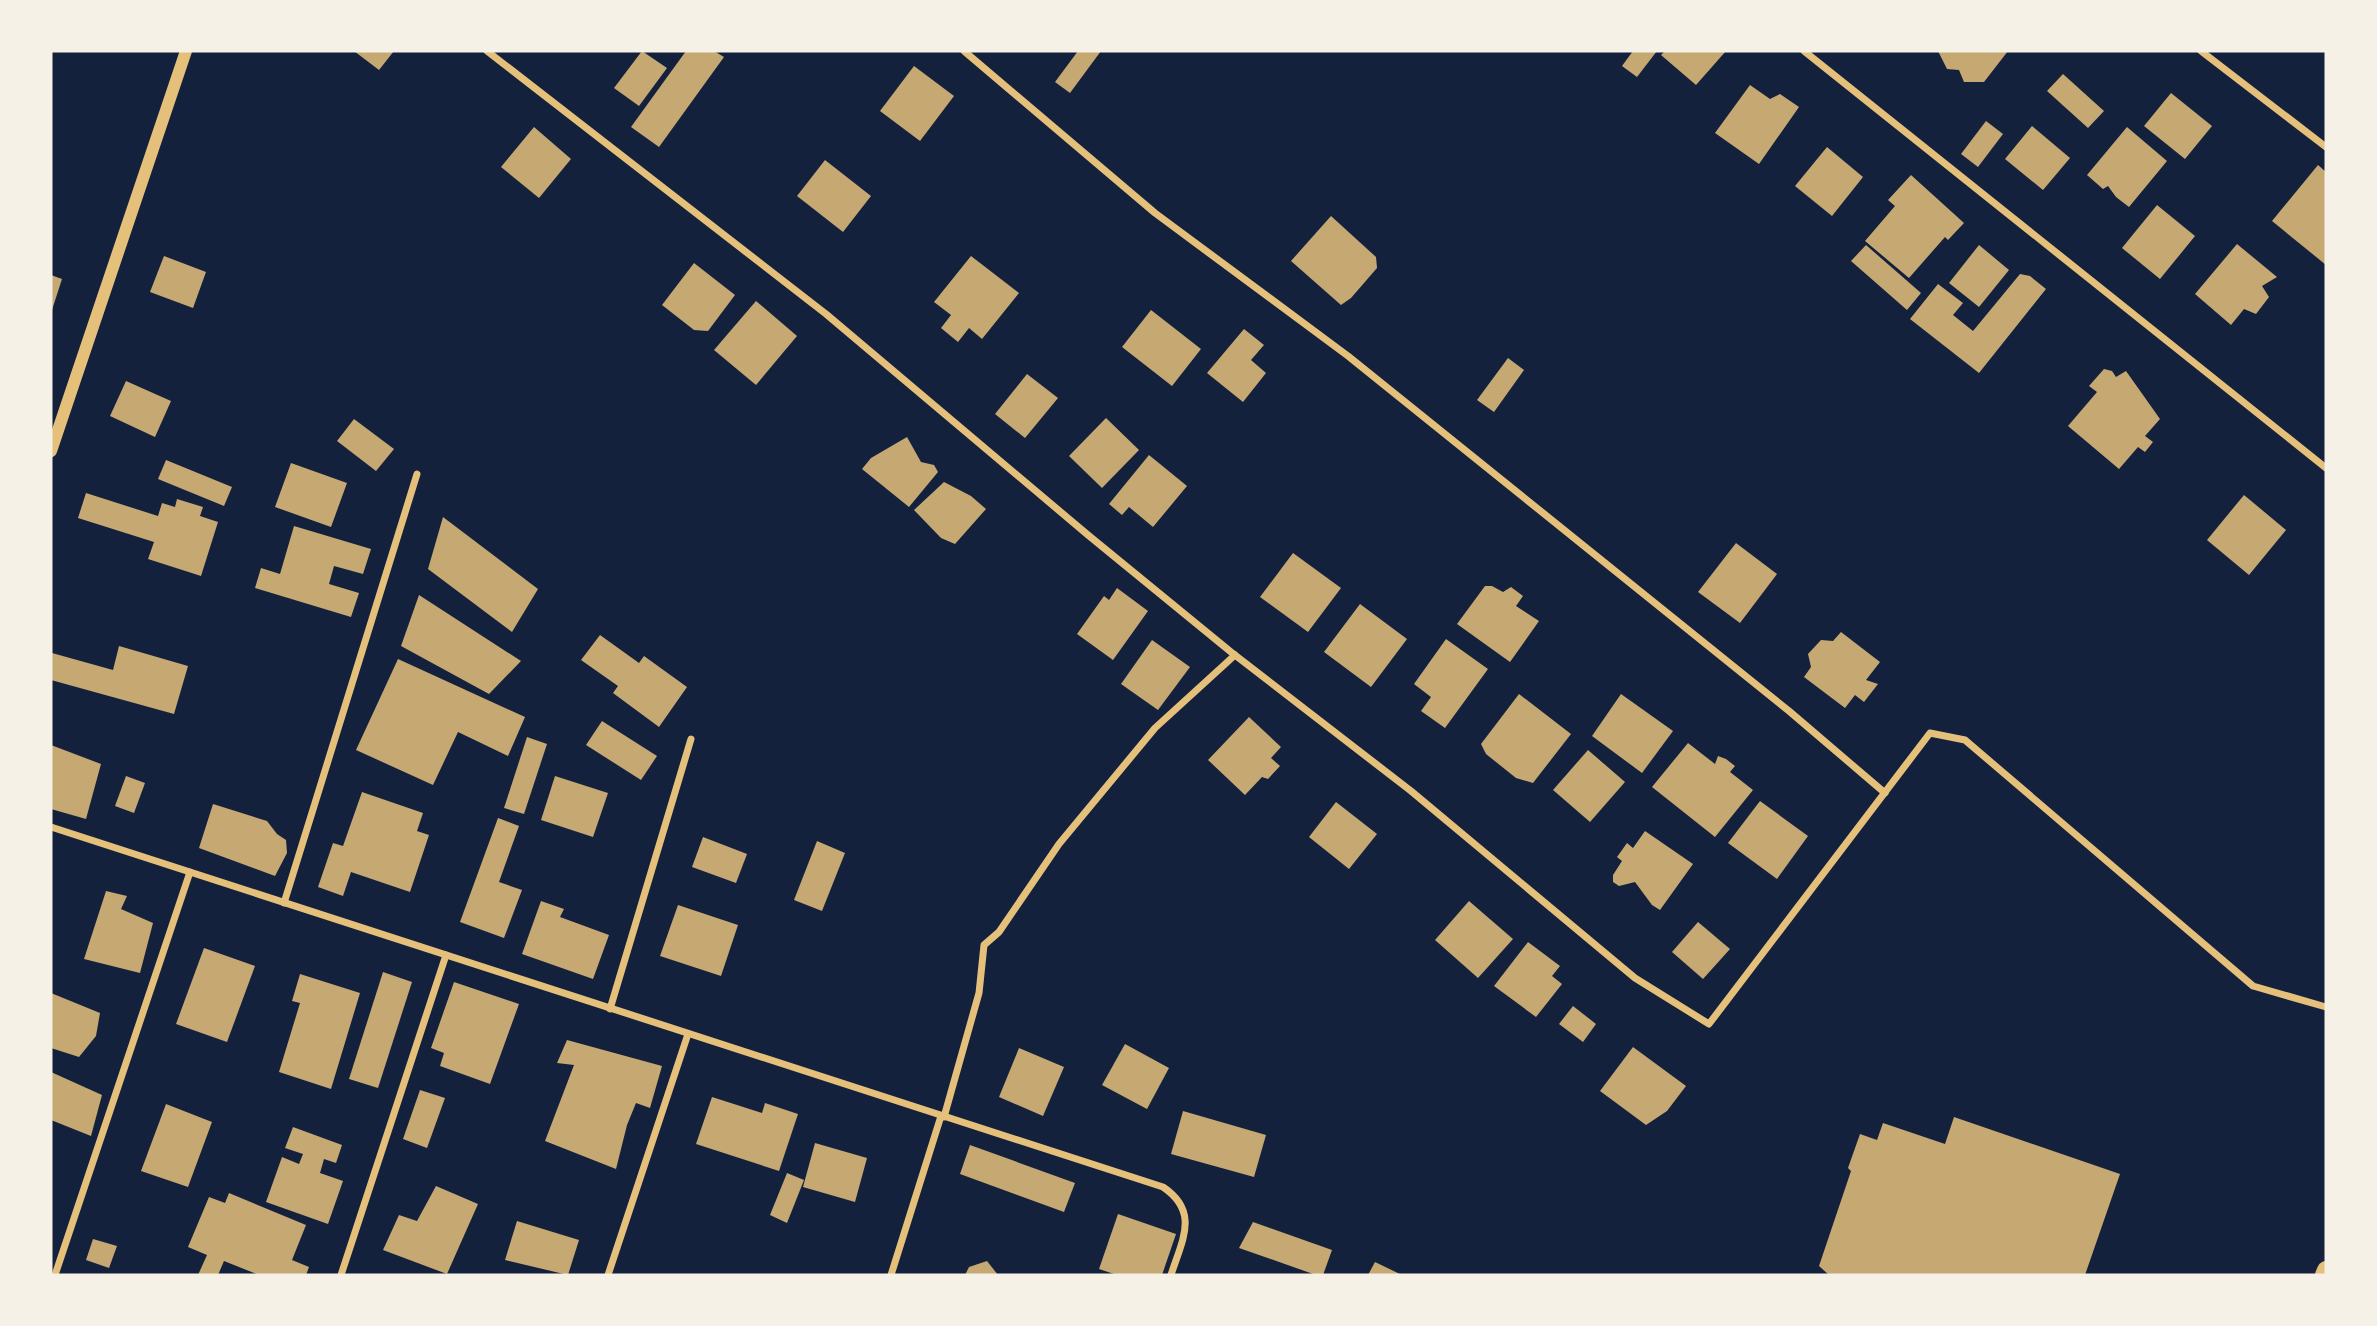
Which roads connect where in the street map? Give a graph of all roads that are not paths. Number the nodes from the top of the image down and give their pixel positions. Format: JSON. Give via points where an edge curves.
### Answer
{"nodes":[{"id":1,"x":186,"y":51,"type":"edge"},
{"id":2,"x":487,"y":51,"type":"edge"},
{"id":3,"x":964,"y":51,"type":"edge"},
{"id":4,"x":1804,"y":51,"type":"edge"},
{"id":5,"x":2201,"y":51,"type":"edge"},
{"id":6,"x":2326,"y":147,"type":"edge"},
{"id":7,"x":53,"y":434,"type":"edge"},
{"id":8,"x":51,"y":451,"type":"edge"},
{"id":9,"x":2326,"y":468,"type":"edge"},
{"id":10,"x":417,"y":474,"type":"dead end"},
{"id":11,"x":1235,"y":655,"type":"junction"},
{"id":12,"x":691,"y":739,"type":"dead end"},
{"id":13,"x":1885,"y":793,"type":"junction"},
{"id":14,"x":51,"y":827,"type":"edge"},
{"id":15,"x":190,"y":872,"type":"junction"},
{"id":16,"x":284,"y":902,"type":"junction"},
{"id":17,"x":446,"y":955,"type":"junction"},
{"id":18,"x":2326,"y":1007,"type":"edge"},
{"id":19,"x":610,"y":1009,"type":"junction"},
{"id":20,"x":688,"y":1034,"type":"junction"},
{"id":21,"x":942,"y":1116,"type":"junction"},
{"id":22,"x":2326,"y":1270,"type":"edge"},
{"id":23,"x":55,"y":1275,"type":"edge"},
{"id":24,"x":341,"y":1275,"type":"edge"},
{"id":25,"x":608,"y":1275,"type":"edge"},
{"id":26,"x":891,"y":1275,"type":"edge"},
{"id":27,"x":1171,"y":1275,"type":"edge"},
{"id":28,"x":2324,"y":1275,"type":"edge"}],
"edges":[{"from":1,"to":7,"type":"street"},
{"from":2,"to":11,"type":"street","via":[[826,314]]},
{"from":3,"to":13,"type":"street","via":[[1155,213],[1348,356]]},
{"from":4,"to":9,"type":"street"},
{"from":5,"to":6,"type":"street"},
{"from":7,"to":8,"type":"street"},
{"from":10,"to":16,"type":"street"},
{"from":11,"to":13,"type":"street","via":[[1411,791],[1635,978],[1709,1024]]},
{"from":11,"to":21,"type":"street","via":[[1155,728],[1059,844],[999,932],[984,945],[979,993]]},
{"from":12,"to":19,"type":"street"},
{"from":13,"to":18,"type":"street","via":[[1930,733],[1965,740],[2253,986]]},
{"from":14,"to":15,"type":"street"},
{"from":15,"to":16,"type":"street"},
{"from":15,"to":23,"type":"street"},
{"from":16,"to":17,"type":"street"},
{"from":17,"to":19,"type":"street"},
{"from":17,"to":24,"type":"street"},
{"from":19,"to":20,"type":"street"},
{"from":20,"to":21,"type":"street"},
{"from":20,"to":25,"type":"street"},
{"from":21,"to":26,"type":"street"},
{"from":21,"to":27,"type":"street","via":[[1163,1187],[1176,1196],[1184,1209],[1186,1227]]},
{"from":22,"to":28,"type":"main road"}]}
